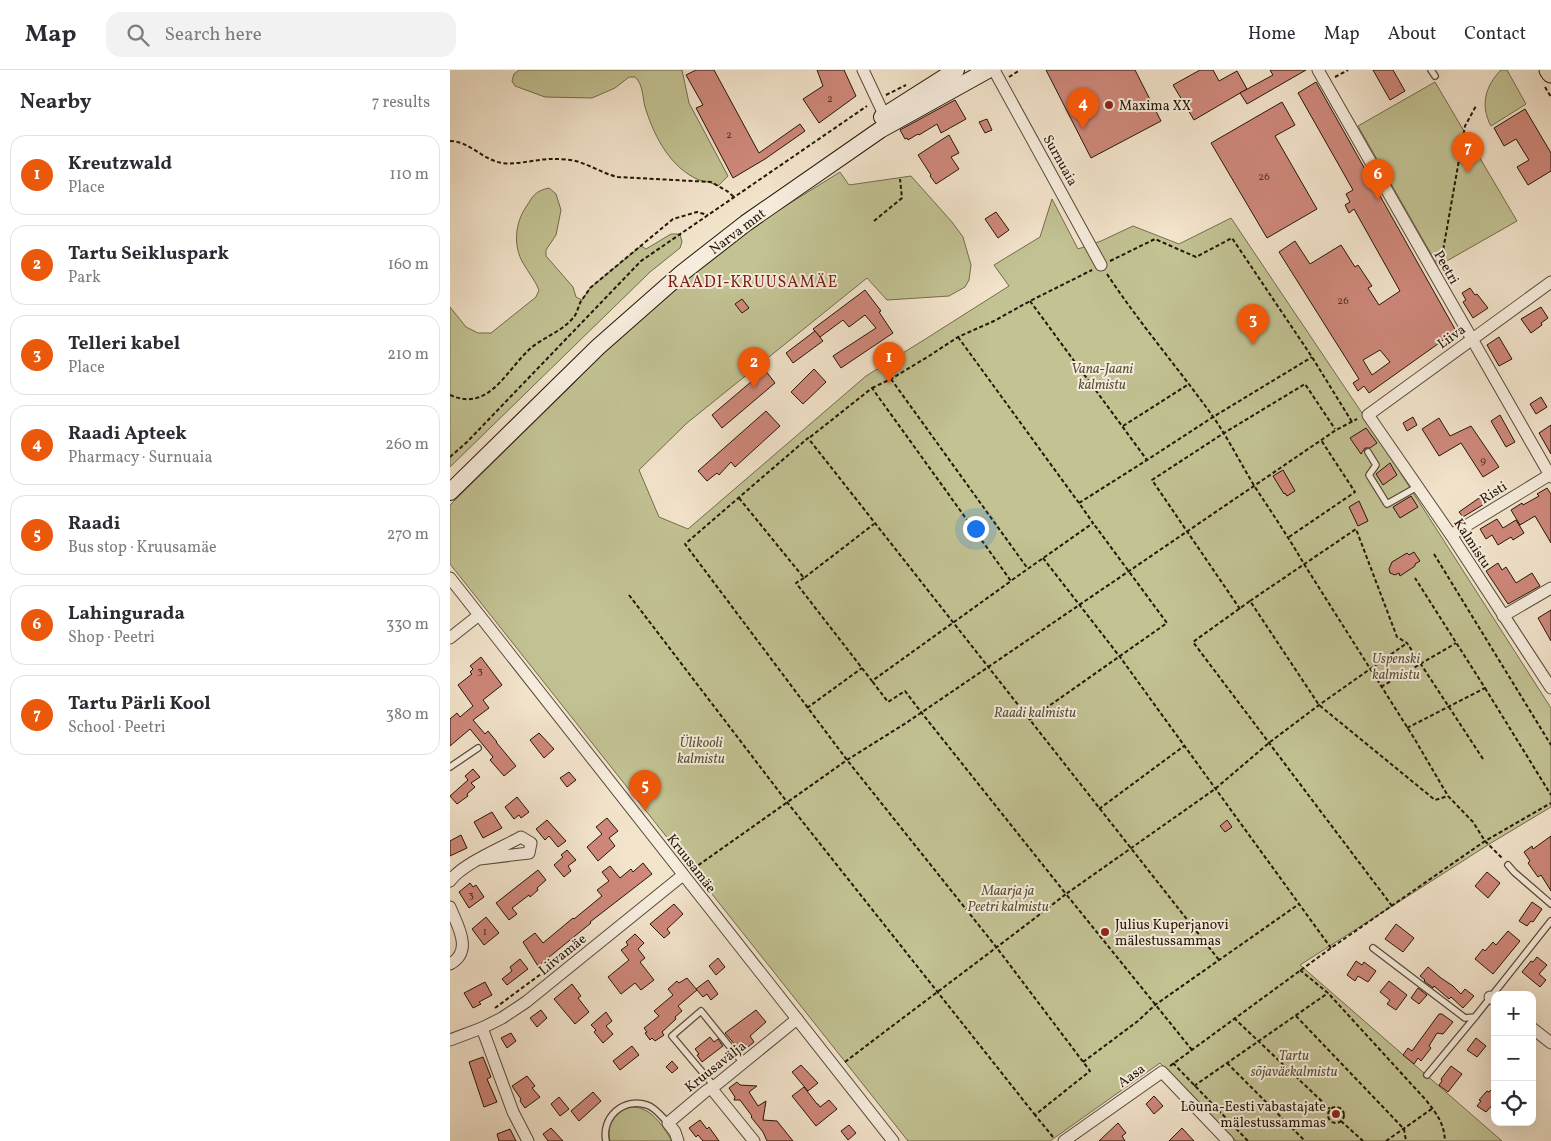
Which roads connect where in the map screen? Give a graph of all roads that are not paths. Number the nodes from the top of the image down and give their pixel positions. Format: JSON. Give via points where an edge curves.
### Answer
{"nodes":[{"id":1,"x":863,"y":70,"type":"edge"},
{"id":2,"x":956,"y":70,"type":"edge"},
{"id":3,"x":988,"y":70,"type":"edge"},
{"id":4,"x":994,"y":70,"type":"edge"},
{"id":5,"x":1318,"y":70,"type":"edge"},
{"id":6,"x":883,"y":114,"type":"junction"},
{"id":7,"x":1101,"y":265,"type":"road end"},
{"id":8,"x":1551,"y":282,"type":"edge"},
{"id":9,"x":1471,"y":340,"type":"junction"},
{"id":10,"x":1366,"y":415,"type":"joint"},
{"id":11,"x":1368,"y":452,"type":"dead end"},
{"id":12,"x":1550,"y":475,"type":"edge"},
{"id":13,"x":450,"y":477,"type":"edge"},
{"id":14,"x":1417,"y":486,"type":"junction"},
{"id":15,"x":450,"y":492,"type":"edge"},
{"id":16,"x":1451,"y":535,"type":"junction"},
{"id":17,"x":450,"y":578,"type":"edge"},
{"id":18,"x":1551,"y":588,"type":"edge"},
{"id":19,"x":479,"y":616,"type":"junction"},
{"id":20,"x":1503,"y":616,"type":"junction"},
{"id":21,"x":450,"y":638,"type":"edge"},
{"id":22,"x":1550,"y":683,"type":"edge"},
{"id":23,"x":478,"y":748,"type":"dead end"},
{"id":24,"x":450,"y":766,"type":"edge"},
{"id":25,"x":480,"y":859,"type":"dead end"},
{"id":26,"x":1508,"y":865,"type":"road end"},
{"id":27,"x":683,"y":875,"type":"junction"},
{"id":28,"x":450,"y":881,"type":"edge"},
{"id":29,"x":1551,"y":904,"type":"edge"},
{"id":30,"x":450,"y":907,"type":"edge"},
{"id":31,"x":1551,"y":922,"type":"edge"},
{"id":32,"x":1373,"y":948,"type":"dead end"},
{"id":33,"x":450,"y":964,"type":"edge"},
{"id":34,"x":1499,"y":991,"type":"edge"},
{"id":35,"x":1491,"y":1001,"type":"edge"},
{"id":36,"x":1475,"y":1017,"type":"junction"},
{"id":37,"x":796,"y":1019,"type":"junction"},
{"id":38,"x":482,"y":1028,"type":"junction"},
{"id":39,"x":1536,"y":1031,"type":"edge"},
{"id":40,"x":450,"y":1040,"type":"edge"},
{"id":41,"x":1551,"y":1043,"type":"edge"},
{"id":42,"x":743,"y":1063,"type":"junction"},
{"id":43,"x":1427,"y":1075,"type":"dead end"},
{"id":44,"x":712,"y":1086,"type":"junction"},
{"id":45,"x":668,"y":1123,"type":"junction"},
{"id":46,"x":528,"y":1141,"type":"edge"},
{"id":47,"x":606,"y":1141,"type":"edge"},
{"id":48,"x":678,"y":1141,"type":"edge"},
{"id":49,"x":754,"y":1141,"type":"edge"},
{"id":50,"x":893,"y":1141,"type":"edge"},
{"id":51,"x":1064,"y":1141,"type":"edge"},
{"id":52,"x":1228,"y":1141,"type":"edge"}],
"edges":[{"from":1,"to":6,"type":"street"},
{"from":2,"to":6,"type":"main road","name":"Narva mnt"},
{"from":3,"to":6,"type":"main road","name":"Narva mnt"},
{"from":4,"to":7,"type":"street","name":"Surnuaia"},
{"from":5,"to":9,"type":"street","name":"Peetri"},
{"from":6,"to":13,"type":"main road","name":"Narva mnt","via":[[765,197],[644,292]]},
{"from":6,"to":15,"type":"main road","name":"Narva mnt","via":[[682,274],[598,347]]},
{"from":8,"to":9,"type":"street","name":"Liiva"},
{"from":9,"to":10,"type":"street","name":"Liiva"},
{"from":9,"to":12,"type":"street","name":"Peetri"},
{"from":10,"to":14,"type":"street","name":"Kalmistu"},
{"from":11,"to":14,"type":"lane","via":[[1376,464],[1369,475],[1387,504]]},
{"from":12,"to":16,"type":"street","name":"Risti"},
{"from":14,"to":16,"type":"street","name":"Kalmistu"},
{"from":16,"to":20,"type":"street","name":"Kalmistu"},
{"from":17,"to":19,"type":"street","name":"Kruusamäe"},
{"from":18,"to":20,"type":"street"},
{"from":19,"to":21,"type":"street"},
{"from":19,"to":27,"type":"street","name":"Kruusamäe"},
{"from":20,"to":22,"type":"street","name":"Kalmistu"},
{"from":23,"to":24,"type":"lane"},
{"from":25,"to":28,"type":"street","via":[[455,874]]},
{"from":26,"to":29,"type":"lane"},
{"from":27,"to":37,"type":"street","name":"Kruusamäe"},
{"from":27,"to":38,"type":"street","name":"Liivamäe","via":[[526,1002]]},
{"from":30,"to":33,"type":"street","via":[[463,942],[461,953]]},
{"from":31,"to":34,"type":"lane"},
{"from":32,"to":36,"type":"lane","via":[[1465,1018]]},
{"from":35,"to":36,"type":"lane"},
{"from":36,"to":43,"type":"lane"},
{"from":37,"to":42,"type":"street","name":"Kruusavälja"},
{"from":37,"to":50,"type":"street","name":"Kruusamäe"},
{"from":38,"to":40,"type":"street","name":"Liivamäe"},
{"from":38,"to":46,"type":"street","via":[[513,1112]]},
{"from":39,"to":41,"type":"street"},
{"from":42,"to":44,"type":"street","name":"Kruusavälja"},
{"from":42,"to":44,"type":"lane","via":[[701,1011],[672,1036]]},
{"from":44,"to":45,"type":"street","name":"Kruusavälja"},
{"from":44,"to":49,"type":"street"},
{"from":45,"to":47,"type":"lane","via":[[649,1106],[630,1104],[613,1113],[605,1129]]},
{"from":45,"to":48,"type":"street"},
{"from":51,"to":52,"type":"street","name":"Aasa","via":[[1162,1072]]}]}
